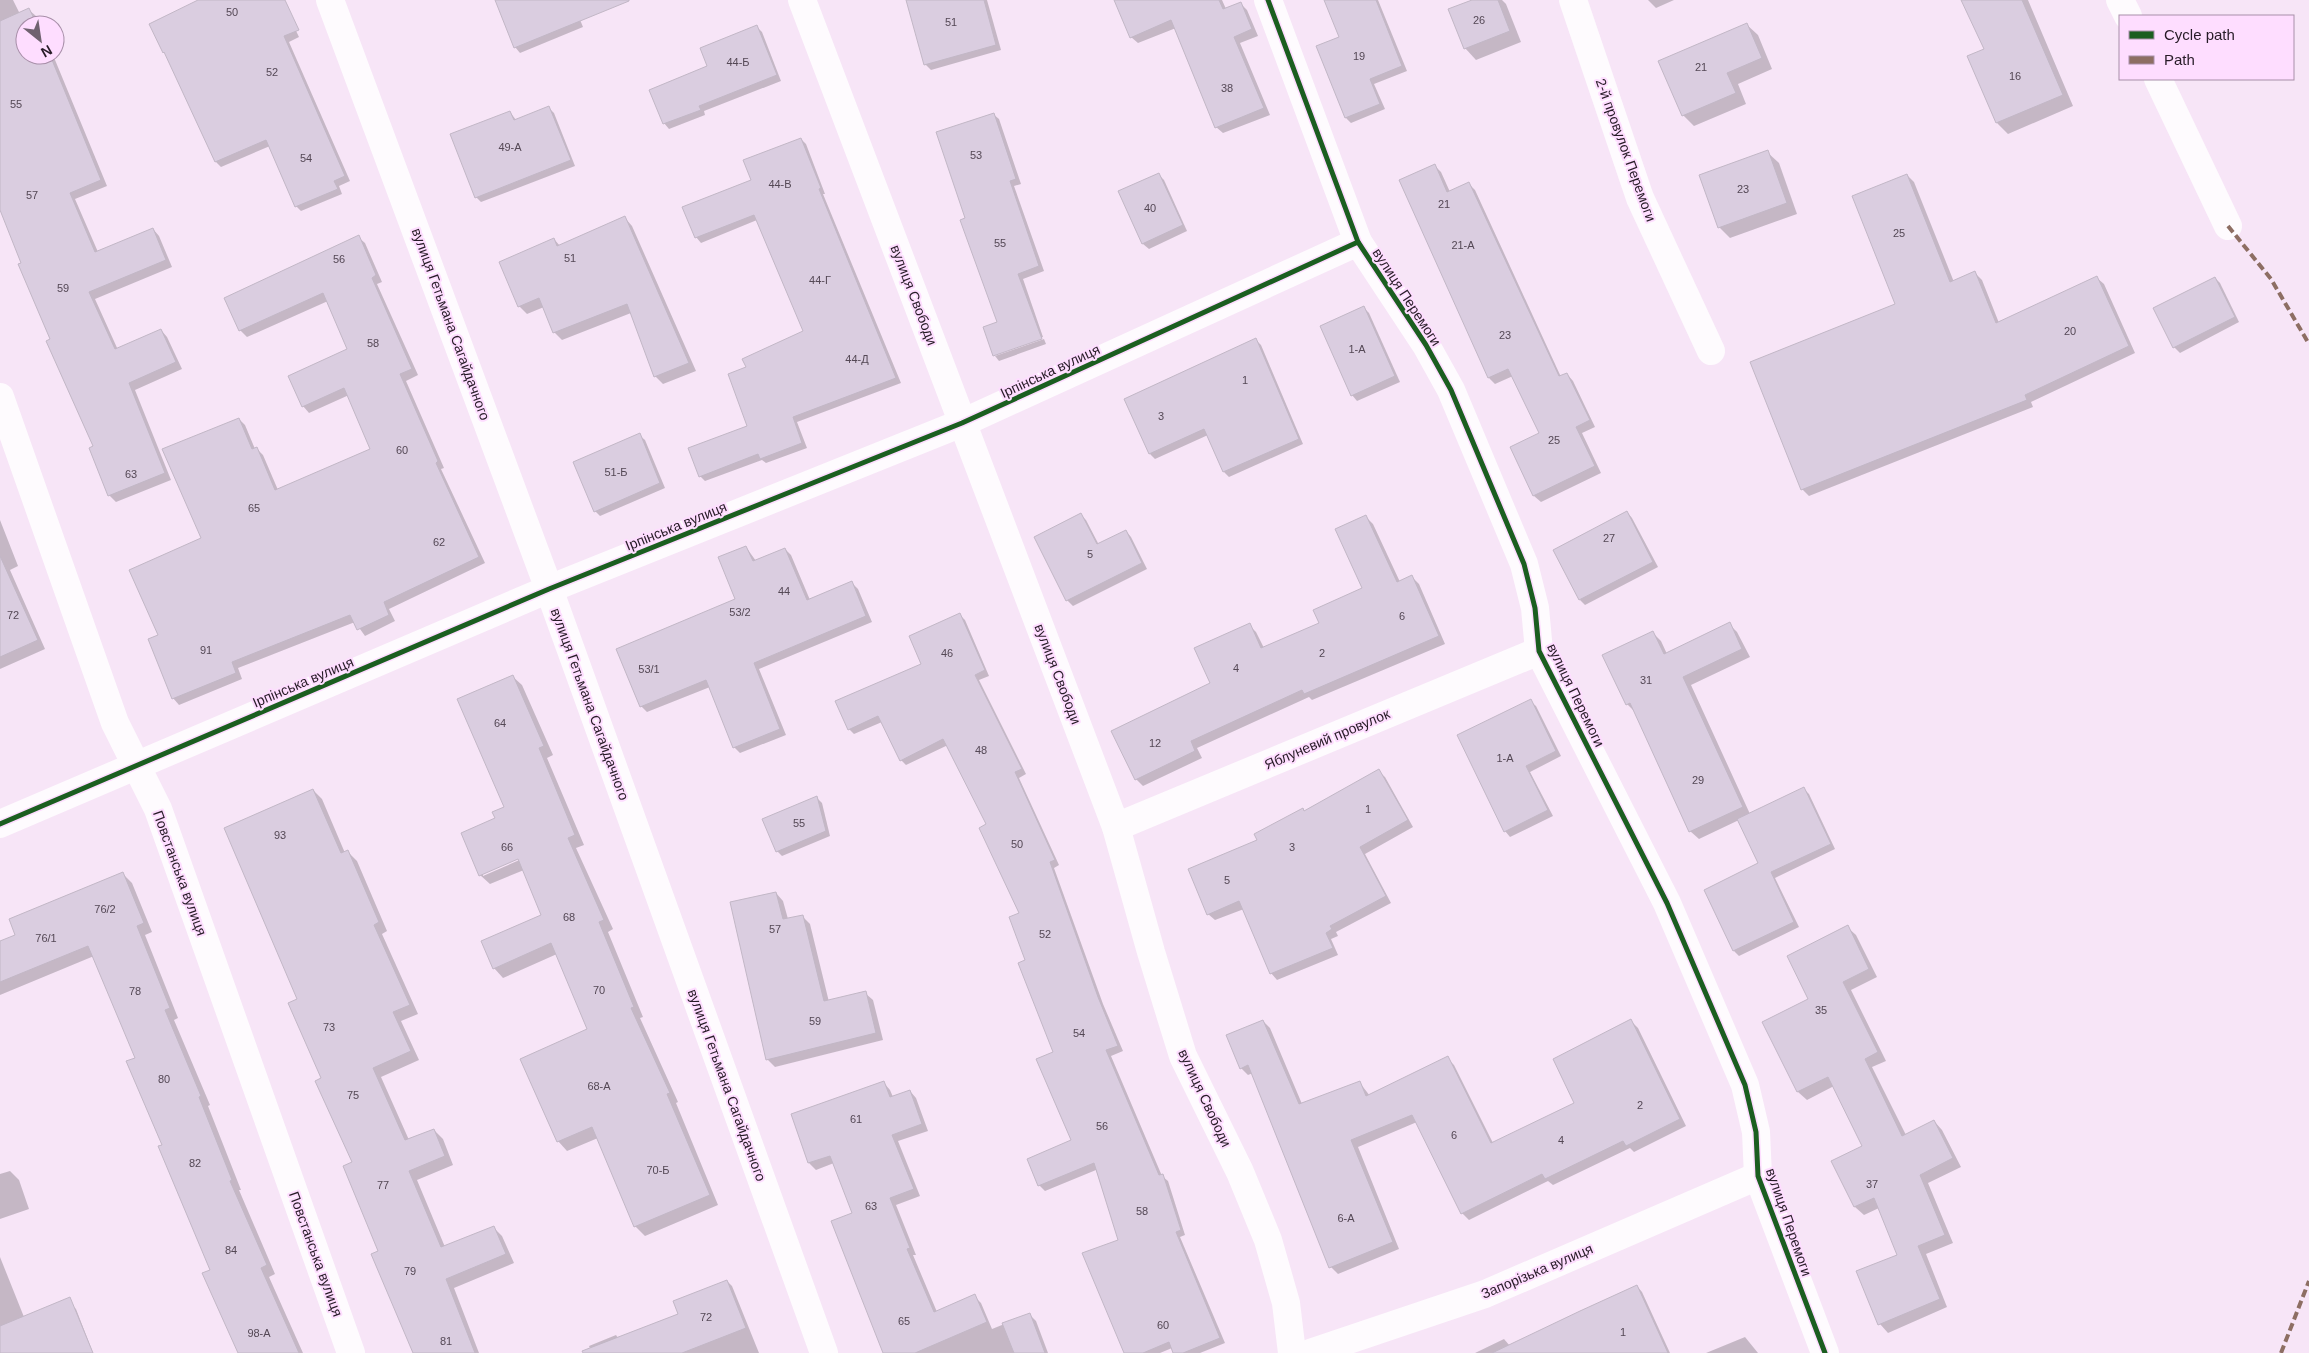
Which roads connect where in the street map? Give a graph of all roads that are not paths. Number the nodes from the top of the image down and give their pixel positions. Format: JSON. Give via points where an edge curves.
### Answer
{"nodes":[{"id":1,"x":330,"y":0,"type":"edge"},
{"id":2,"x":802,"y":0,"type":"edge"},
{"id":3,"x":1268,"y":0,"type":"edge"},
{"id":4,"x":1573,"y":0,"type":"edge"},
{"id":5,"x":2120,"y":0,"type":"edge"},
{"id":6,"x":2128,"y":15,"type":"edge"},
{"id":7,"x":2158,"y":80,"type":"edge"},
{"id":8,"x":2228,"y":226,"type":"dead end"},
{"id":9,"x":1358,"y":242,"type":"junction"},
{"id":10,"x":1712,"y":351,"type":"dead end"},
{"id":11,"x":0,"y":397,"type":"edge"},
{"id":12,"x":962,"y":423,"type":"junction"},
{"id":13,"x":549,"y":589,"type":"junction"},
{"id":14,"x":1539,"y":651,"type":"junction"},
{"id":15,"x":136,"y":765,"type":"junction"},
{"id":16,"x":0,"y":824,"type":"edge"},
{"id":17,"x":1116,"y":827,"type":"junction"},
{"id":18,"x":1758,"y":1176,"type":"junction"},
{"id":19,"x":351,"y":1353,"type":"edge"},
{"id":20,"x":824,"y":1353,"type":"edge"},
{"id":21,"x":1292,"y":1353,"type":"edge"},
{"id":22,"x":1310,"y":1353,"type":"edge"},
{"id":23,"x":1825,"y":1353,"type":"edge"}],
"edges":[{"from":1,"to":13,"type":"street","name":"вулиця Гетьмана Сагайдачного"},
{"from":2,"to":12,"type":"street","name":"вулиця Свободи"},
{"from":3,"to":9,"type":"street","name":"вулиця Перемоги"},
{"from":4,"to":10,"type":"street","name":"2-й провулок Перемоги","via":[[1640,198]]},
{"from":5,"to":6,"type":"street"},
{"from":7,"to":8,"type":"street"},
{"from":9,"to":12,"type":"street","name":"Ірпінська вулиця"},
{"from":9,"to":14,"type":"street","name":"вулиця Перемоги","via":[[1426,345],[1451,390],[1524,564],[1535,608]]},
{"from":11,"to":15,"type":"street","name":"Повстанська вулиця","via":[[115,723]]},
{"from":12,"to":13,"type":"street","name":"Ірпінська вулиця"},
{"from":12,"to":17,"type":"street","name":"вулиця Свободи"},
{"from":13,"to":15,"type":"street","name":"Ірпінська вулиця"},
{"from":13,"to":20,"type":"street","name":"вулиця Гетьмана Сагайдачного"},
{"from":14,"to":17,"type":"street","name":"Яблуневий провулок"},
{"from":14,"to":18,"type":"street","name":"вулиця Перемоги","via":[[1667,903],[1745,1085],[1756,1132]]},
{"from":15,"to":16,"type":"street","name":"Ірпінська вулиця"},
{"from":15,"to":19,"type":"street","name":"Повстанська вулиця","via":[[158,809]]},
{"from":17,"to":21,"type":"street","name":"вулиця Свободи","via":[[1183,1056],[1236,1163],[1268,1240],[1286,1303]]},
{"from":18,"to":22,"type":"street","name":"Запорізька вулиця","via":[[1485,1294]]},
{"from":18,"to":23,"type":"street","name":"вулиця Перемоги"}]}
